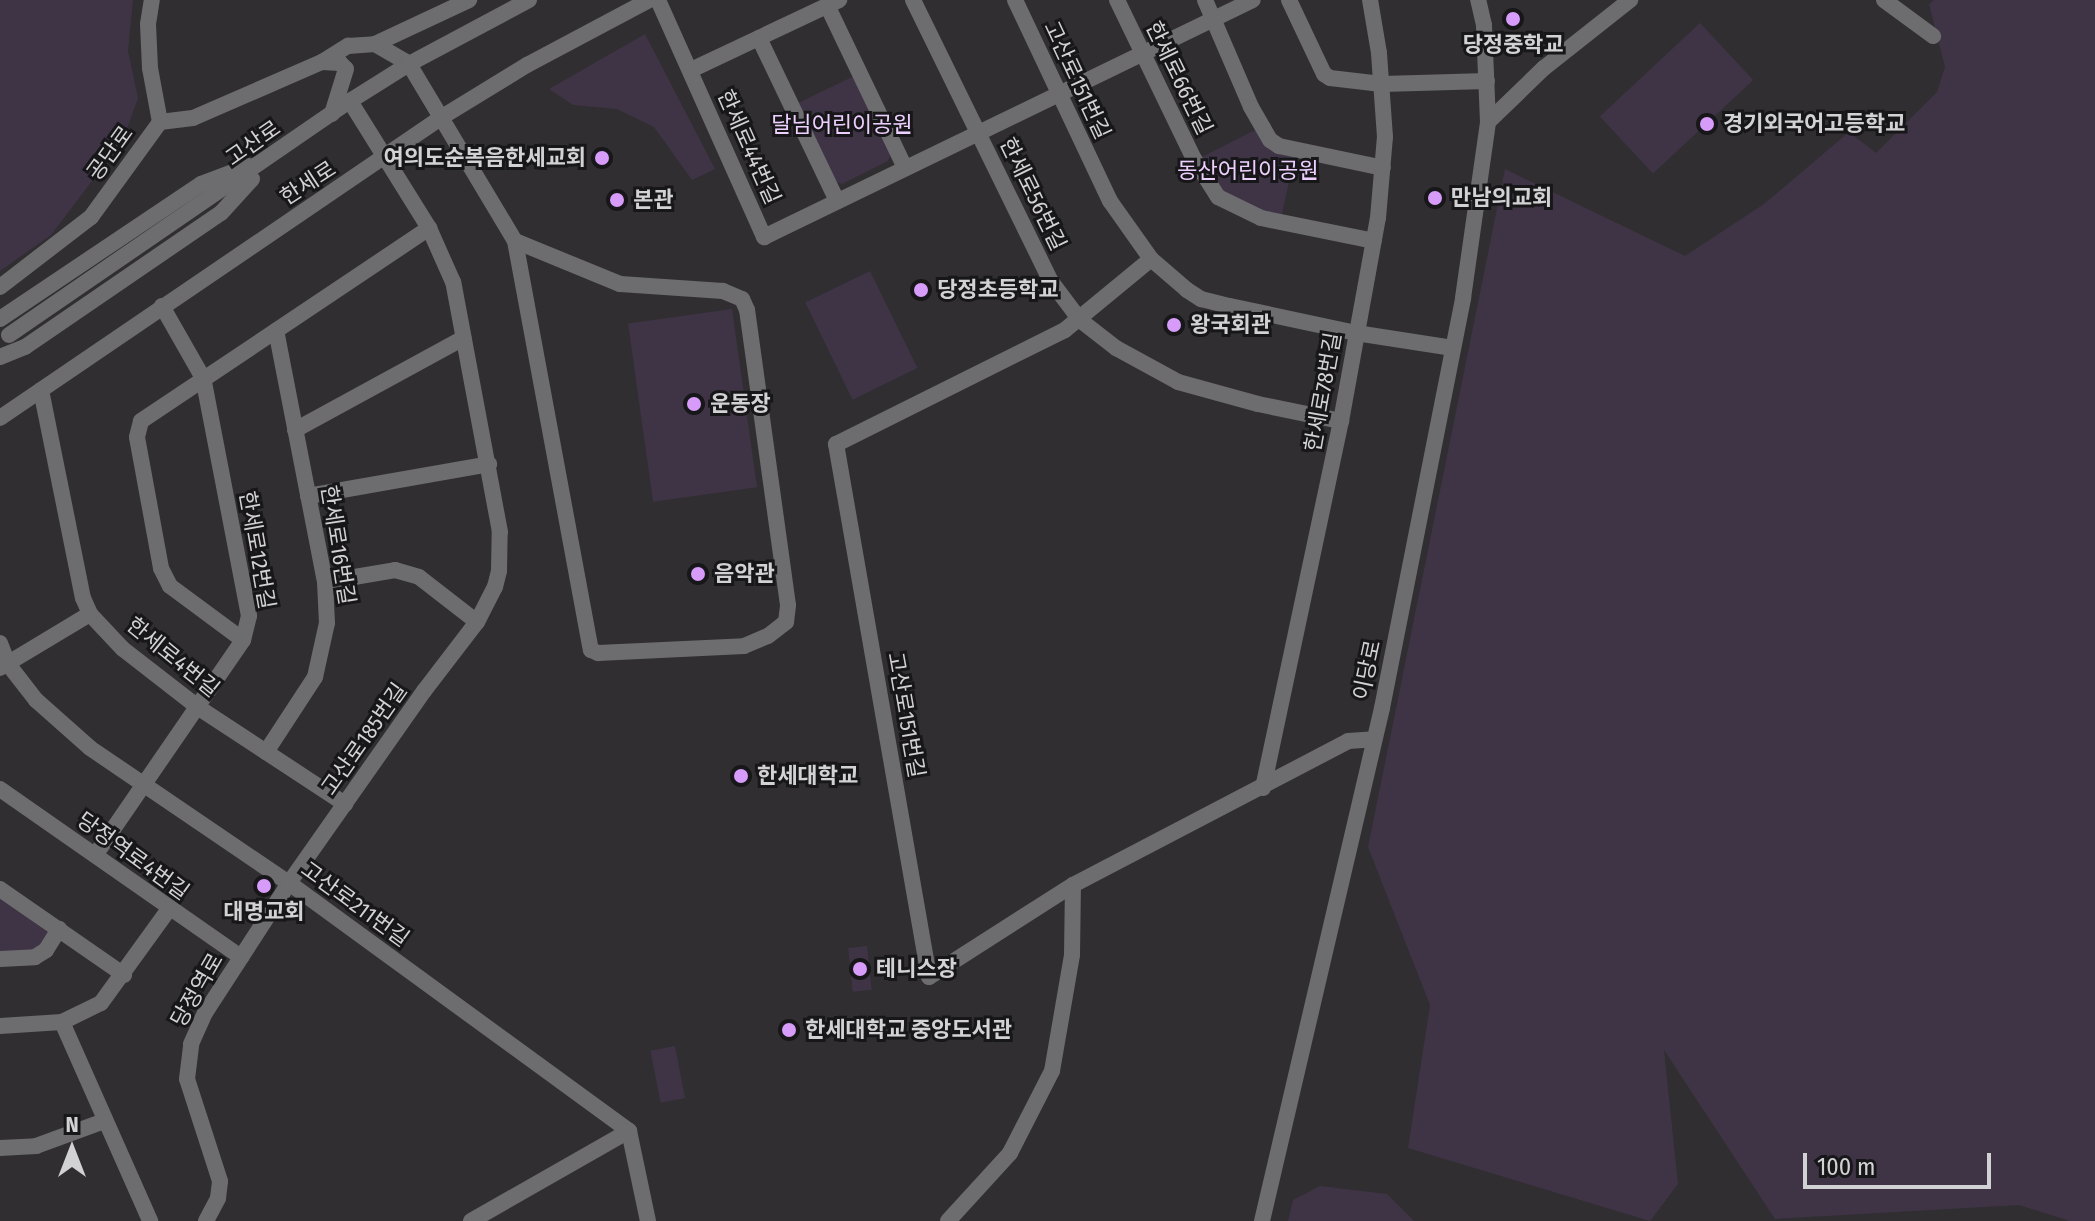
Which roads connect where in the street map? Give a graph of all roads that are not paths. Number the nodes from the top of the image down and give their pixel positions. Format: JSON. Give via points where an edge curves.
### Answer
{"nodes":[{"id":1,"x":152,"y":0,"type":"edge"},
{"id":2,"x":469,"y":0,"type":"edge"},
{"id":3,"x":529,"y":0,"type":"edge"},
{"id":4,"x":649,"y":0,"type":"edge"},
{"id":5,"x":658,"y":0,"type":"edge"},
{"id":6,"x":913,"y":0,"type":"edge"},
{"id":7,"x":1015,"y":0,"type":"edge"},
{"id":8,"x":1117,"y":0,"type":"edge"},
{"id":9,"x":1205,"y":0,"type":"edge"},
{"id":10,"x":1253,"y":0,"type":"edge"},
{"id":11,"x":1289,"y":0,"type":"edge"},
{"id":12,"x":1370,"y":0,"type":"edge"},
{"id":13,"x":1478,"y":0,"type":"edge"},
{"id":14,"x":1630,"y":0,"type":"edge"},
{"id":15,"x":1884,"y":0,"type":"edge"},
{"id":16,"x":833,"y":3,"type":"edge"},
{"id":17,"x":1214,"y":19,"type":"junction"},
{"id":18,"x":1933,"y":36,"type":"dead end"},
{"id":19,"x":759,"y":38,"type":"junction"},
{"id":20,"x":375,"y":44,"type":"junction"},
{"id":21,"x":1143,"y":53,"type":"junction"},
{"id":22,"x":322,"y":62,"type":"junction"},
{"id":23,"x":409,"y":64,"type":"junction"},
{"id":24,"x":691,"y":70,"type":"junction"},
{"id":25,"x":1487,"y":81,"type":"junction"},
{"id":26,"x":1382,"y":84,"type":"junction"},
{"id":27,"x":1058,"y":93,"type":"junction"},
{"id":28,"x":350,"y":101,"type":"junction"},
{"id":29,"x":332,"y":114,"type":"junction"},
{"id":30,"x":442,"y":117,"type":"junction"},
{"id":31,"x":160,"y":122,"type":"junction"},
{"id":32,"x":1488,"y":122,"type":"junction"},
{"id":33,"x":978,"y":133,"type":"junction"},
{"id":34,"x":273,"y":158,"type":"junction"},
{"id":35,"x":386,"y":158,"type":"junction"},
{"id":36,"x":905,"y":168,"type":"junction"},
{"id":37,"x":1383,"y":168,"type":"junction"},
{"id":38,"x":837,"y":201,"type":"junction"},
{"id":39,"x":429,"y":228,"type":"junction"},
{"id":40,"x":515,"y":241,"type":"junction"},
{"id":41,"x":1374,"y":241,"type":"junction"},
{"id":42,"x":1151,"y":259,"type":"junction"},
{"id":43,"x":0,"y":287,"type":"edge"},
{"id":44,"x":162,"y":306,"type":"junction"},
{"id":45,"x":0,"y":319,"type":"edge"},
{"id":46,"x":1080,"y":320,"type":"junction"},
{"id":47,"x":276,"y":331,"type":"junction"},
{"id":48,"x":1356,"y":333,"type":"junction"},
{"id":49,"x":9,"y":335,"type":"dead end"},
{"id":50,"x":464,"y":338,"type":"junction"},
{"id":51,"x":1453,"y":348,"type":"junction"},
{"id":52,"x":0,"y":357,"type":"edge"},
{"id":53,"x":203,"y":378,"type":"junction"},
{"id":54,"x":41,"y":390,"type":"junction"},
{"id":55,"x":0,"y":418,"type":"edge"},
{"id":56,"x":1341,"y":421,"type":"junction"},
{"id":57,"x":295,"y":430,"type":"junction"},
{"id":58,"x":489,"y":464,"type":"junction"},
{"id":59,"x":308,"y":496,"type":"junction"},
{"id":60,"x":325,"y":582,"type":"junction"},
{"id":61,"x":90,"y":614,"type":"junction"},
{"id":62,"x":477,"y":622,"type":"junction"},
{"id":63,"x":243,"y":640,"type":"junction"},
{"id":64,"x":0,"y":643,"type":"edge"},
{"id":65,"x":4,"y":666,"type":"edge"},
{"id":66,"x":199,"y":708,"type":"junction"},
{"id":67,"x":1374,"y":739,"type":"junction"},
{"id":68,"x":266,"y":752,"type":"junction"},
{"id":69,"x":147,"y":785,"type":"junction"},
{"id":70,"x":1263,"y":788,"type":"junction"},
{"id":71,"x":0,"y":789,"type":"edge"},
{"id":72,"x":345,"y":804,"type":"junction"},
{"id":73,"x":96,"y":854,"type":"junction"},
{"id":74,"x":289,"y":883,"type":"junction"},
{"id":75,"x":1073,"y":885,"type":"junction"},
{"id":76,"x":0,"y":889,"type":"edge"},
{"id":77,"x":169,"y":909,"type":"junction"},
{"id":78,"x":59,"y":929,"type":"junction"},
{"id":79,"x":241,"y":957,"type":"junction"},
{"id":80,"x":0,"y":959,"type":"edge"},
{"id":81,"x":124,"y":975,"type":"junction"},
{"id":82,"x":62,"y":1022,"type":"junction"},
{"id":83,"x":0,"y":1026,"type":"edge"},
{"id":84,"x":104,"y":1121,"type":"junction"},
{"id":85,"x":629,"y":1131,"type":"junction"},
{"id":86,"x":0,"y":1148,"type":"edge"},
{"id":87,"x":144,"y":1219,"type":"edge"},
{"id":88,"x":206,"y":1221,"type":"edge"},
{"id":89,"x":471,"y":1221,"type":"edge"},
{"id":90,"x":648,"y":1221,"type":"edge"},
{"id":91,"x":948,"y":1221,"type":"edge"},
{"id":92,"x":1262,"y":1221,"type":"edge"}],
"edges":[{"from":1,"to":31,"type":"street","name":"공단로","via":[[150,68]]},
{"from":2,"to":20,"type":"street"},
{"from":3,"to":23,"type":"street","name":"고산로"},
{"from":4,"to":30,"type":"street","name":"한세로"},
{"from":5,"to":24,"type":"street","name":"한세로44번길"},
{"from":6,"to":33,"type":"street","name":"한세로56번길"},
{"from":7,"to":27,"type":"street","name":"고산로151번길"},
{"from":8,"to":21,"type":"street","name":"한세로66번길"},
{"from":9,"to":17,"type":"street"},
{"from":10,"to":17,"type":"street","name":"한세로44번길"},
{"from":11,"to":26,"type":"street","via":[[1324,74],[1342,82]]},
{"from":12,"to":26,"type":"street","name":"한세로78번길"},
{"from":13,"to":25,"type":"street","name":"이당로"},
{"from":14,"to":32,"type":"street","via":[[1544,68]]},
{"from":15,"to":18,"type":"street"},
{"from":16,"to":19,"type":"street"},
{"from":16,"to":36,"type":"street"},
{"from":17,"to":21,"type":"street","name":"한세로44번길"},
{"from":17,"to":37,"type":"street","via":[[1270,140]]},
{"from":19,"to":24,"type":"street"},
{"from":19,"to":38,"type":"street"},
{"from":20,"to":22,"type":"street","via":[[348,46]]},
{"from":20,"to":23,"type":"street"},
{"from":21,"to":27,"type":"street","name":"한세로44번길"},
{"from":21,"to":41,"type":"street","name":"한세로66번길","via":[[1218,197],[1261,218]]},
{"from":22,"to":29,"type":"street","via":[[340,63],[346,69]]},
{"from":22,"to":31,"type":"street","via":[[193,118]]},
{"from":23,"to":28,"type":"street","name":"고산로"},
{"from":23,"to":30,"type":"street"},
{"from":24,"to":38,"type":"street","name":"한세로44번길","via":[[764,237]]},
{"from":25,"to":26,"type":"street"},
{"from":25,"to":32,"type":"street","name":"이당로"},
{"from":26,"to":37,"type":"street","name":"한세로78번길"},
{"from":27,"to":33,"type":"street","name":"한세로44번길"},
{"from":27,"to":42,"type":"street","name":"고산로151번길","via":[[1110,201]]},
{"from":28,"to":29,"type":"street","name":"고산로"},
{"from":28,"to":35,"type":"street","name":"고산로185번길"},
{"from":29,"to":34,"type":"street","name":"고산로"},
{"from":30,"to":35,"type":"street","name":"한세로"},
{"from":30,"to":40,"type":"street"},
{"from":31,"to":43,"type":"street","name":"공단로","via":[[91,217]]},
{"from":32,"to":51,"type":"street","name":"이당로"},
{"from":33,"to":36,"type":"street","name":"한세로44번길"},
{"from":33,"to":46,"type":"street","name":"한세로56번길","via":[[1050,280]]},
{"from":34,"to":45,"type":"street","via":[[201,184]]},
{"from":34,"to":49,"type":"street","name":"고산로"},
{"from":34,"to":52,"type":"street","via":[[221,213],[25,347]]},
{"from":35,"to":39,"type":"street","name":"고산로185번길"},
{"from":35,"to":44,"type":"street","name":"한세로"},
{"from":36,"to":38,"type":"street","name":"한세로44번길"},
{"from":37,"to":41,"type":"street","name":"한세로78번길"},
{"from":39,"to":47,"type":"street"},
{"from":39,"to":50,"type":"street","name":"고산로185번길","via":[[453,282]]},
{"from":40,"to":40,"type":"street","via":[[591,650],[744,646],[768,636],[786,622],[788,605],[742,299],[723,291],[620,284]]},
{"from":41,"to":48,"type":"street","name":"한세로78번길"},
{"from":42,"to":46,"type":"street","name":"고산로151번길"},
{"from":42,"to":48,"type":"street","name":"고산로151번길","via":[[1201,299]]},
{"from":44,"to":53,"type":"street","name":"한세로12번길"},
{"from":44,"to":54,"type":"street","name":"한세로"},
{"from":46,"to":56,"type":"street","name":"한세로56번길","via":[[1116,348],[1178,382]]},
{"from":46,"to":75,"type":"street","name":"고산로151번길","via":[[836,444],[929,977]]},
{"from":47,"to":53,"type":"street"},
{"from":47,"to":57,"type":"street","name":"한세로16번길"},
{"from":48,"to":51,"type":"street","name":"고산로151번길"},
{"from":48,"to":56,"type":"street","name":"한세로78번길"},
{"from":50,"to":57,"type":"street"},
{"from":50,"to":58,"type":"street","name":"고산로185번길"},
{"from":51,"to":67,"type":"street","name":"이당로"},
{"from":53,"to":63,"type":"street","name":"한세로12번길","via":[[249,616]]},
{"from":53,"to":63,"type":"street","via":[[141,421],[137,437],[161,568],[170,586]]},
{"from":54,"to":55,"type":"street","name":"한세로"},
{"from":54,"to":61,"type":"street","name":"한세로4번길"},
{"from":56,"to":70,"type":"street","name":"한세로78번길"},
{"from":57,"to":59,"type":"street","name":"한세로16번길"},
{"from":58,"to":59,"type":"street"},
{"from":58,"to":62,"type":"street","name":"고산로185번길","via":[[500,559],[495,587]]},
{"from":59,"to":60,"type":"street","name":"한세로16번길"},
{"from":60,"to":62,"type":"street","via":[[395,570],[419,577]]},
{"from":60,"to":68,"type":"street","name":"한세로16번길","via":[[327,623],[315,677]]},
{"from":61,"to":65,"type":"street"},
{"from":61,"to":66,"type":"street","name":"한세로4번길","via":[[123,649]]},
{"from":62,"to":72,"type":"street","name":"고산로185번길"},
{"from":63,"to":66,"type":"street","name":"한세로12번길"},
{"from":64,"to":65,"type":"street","name":"고산로211번길"},
{"from":65,"to":69,"type":"street","name":"고산로211번길","via":[[57,721]]},
{"from":66,"to":68,"type":"street","name":"한세로4번길"},
{"from":66,"to":69,"type":"street","name":"한세로12번길"},
{"from":67,"to":70,"type":"street","name":"고산로151번길","via":[[1348,741]]},
{"from":67,"to":92,"type":"street","name":"이당로"},
{"from":68,"to":72,"type":"street","name":"한세로4번길"},
{"from":69,"to":73,"type":"street","name":"한세로12번길"},
{"from":69,"to":74,"type":"street","name":"고산로211번길"},
{"from":70,"to":75,"type":"street","name":"고산로151번길"},
{"from":71,"to":73,"type":"street","name":"당정역로4번길"},
{"from":72,"to":74,"type":"street","name":"고산로185번길"},
{"from":73,"to":77,"type":"street","name":"당정역로4번길"},
{"from":74,"to":79,"type":"street","name":"당정역로"},
{"from":74,"to":85,"type":"street","name":"고산로211번길"},
{"from":75,"to":91,"type":"street","via":[[1072,955],[1052,1071],[1010,1153]]},
{"from":76,"to":78,"type":"street"},
{"from":77,"to":79,"type":"street","name":"당정역로4번길"},
{"from":77,"to":81,"type":"street"},
{"from":78,"to":80,"type":"street","via":[[35,957]]},
{"from":78,"to":81,"type":"street"},
{"from":79,"to":88,"type":"street","name":"당정역로","via":[[191,1044],[187,1079],[220,1181]]},
{"from":81,"to":82,"type":"street","via":[[101,1003]]},
{"from":82,"to":83,"type":"street"},
{"from":82,"to":84,"type":"street"},
{"from":84,"to":86,"type":"street","via":[[36,1146]]},
{"from":84,"to":87,"type":"street"},
{"from":85,"to":89,"type":"street"},
{"from":85,"to":90,"type":"street"}]}
